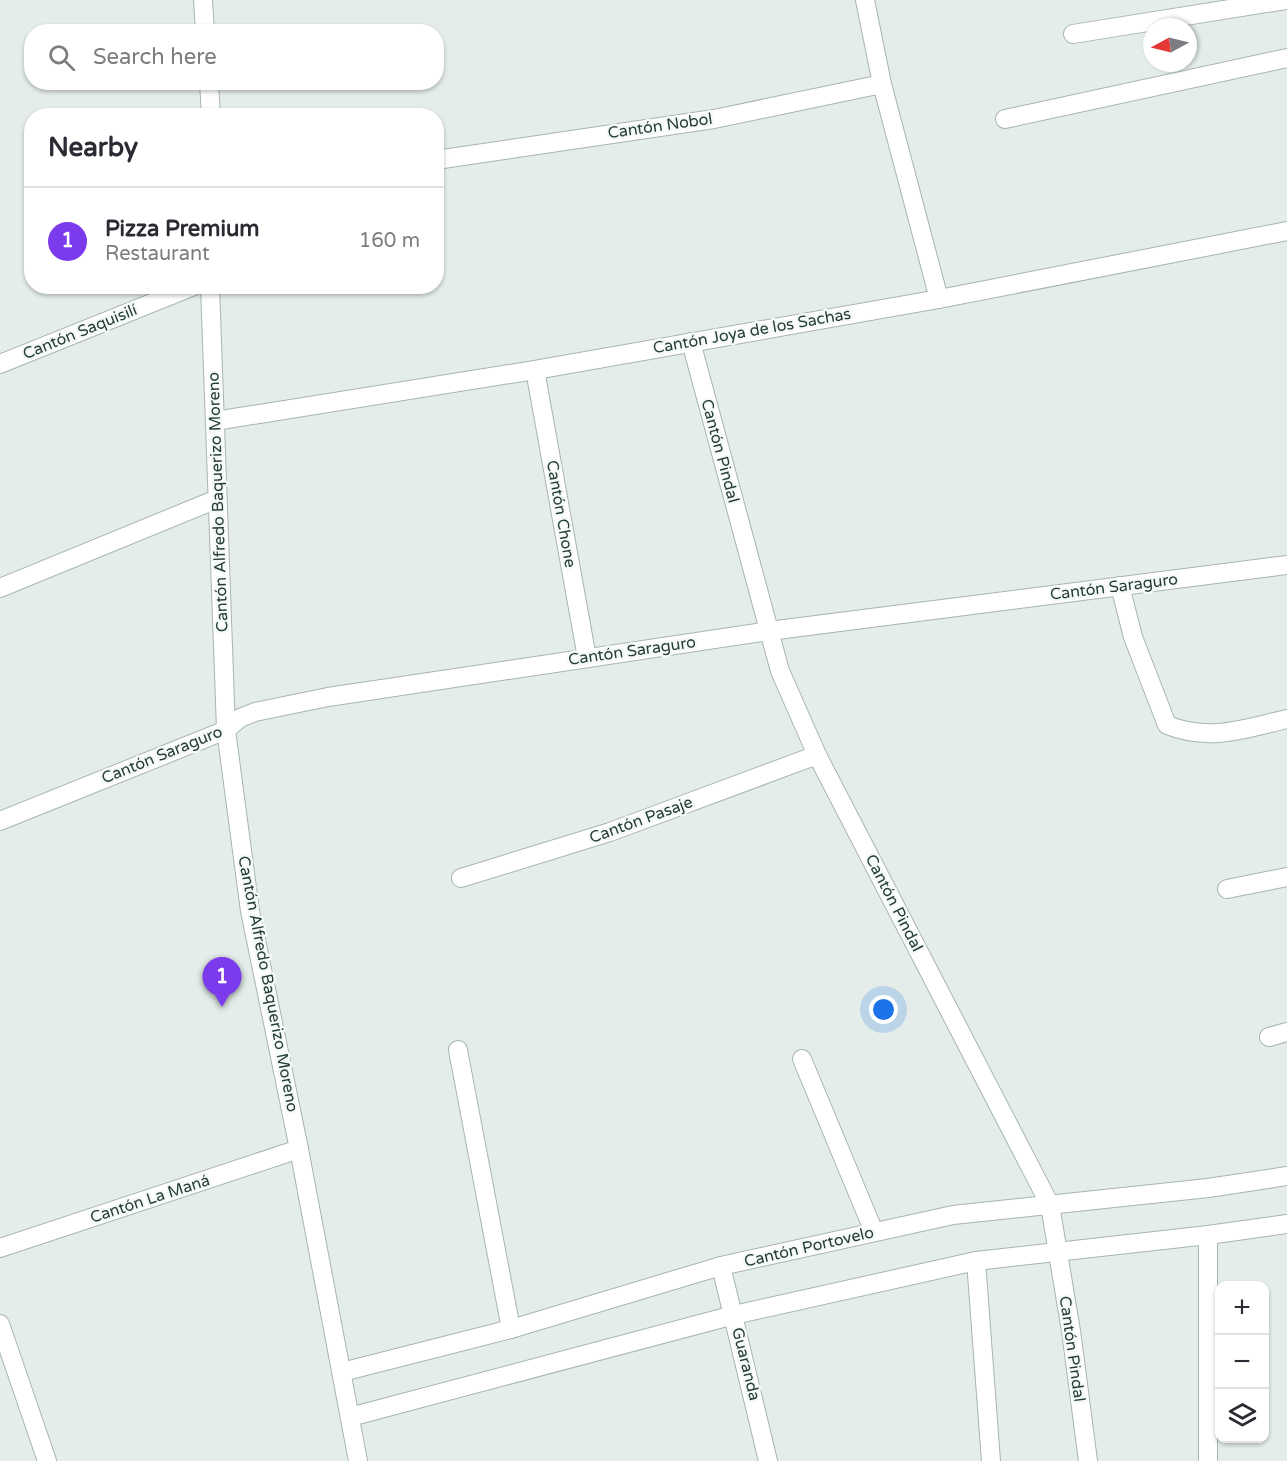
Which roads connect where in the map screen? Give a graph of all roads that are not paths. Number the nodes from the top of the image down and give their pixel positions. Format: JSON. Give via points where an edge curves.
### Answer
{"nodes":[{"id":1,"x":203,"y":0,"type":"edge"},
{"id":2,"x":865,"y":0,"type":"edge"},
{"id":3,"x":1286,"y":0,"type":"edge"},
{"id":4,"x":204,"y":24,"type":"edge"},
{"id":5,"x":1073,"y":34,"type":"dead end"},
{"id":6,"x":1287,"y":58,"type":"edge"},
{"id":7,"x":882,"y":84,"type":"junction"},
{"id":8,"x":210,"y":90,"type":"edge"},
{"id":9,"x":211,"y":108,"type":"edge"},
{"id":10,"x":1005,"y":119,"type":"dead end"},
{"id":11,"x":444,"y":159,"type":"edge"},
{"id":12,"x":1287,"y":231,"type":"edge"},
{"id":13,"x":174,"y":294,"type":"edge"},
{"id":14,"x":210,"y":294,"type":"edge"},
{"id":15,"x":939,"y":299,"type":"junction"},
{"id":16,"x":691,"y":342,"type":"junction"},
{"id":17,"x":0,"y":364,"type":"edge"},
{"id":18,"x":535,"y":370,"type":"junction"},
{"id":19,"x":215,"y":421,"type":"junction"},
{"id":20,"x":217,"y":499,"type":"junction"},
{"id":21,"x":1287,"y":565,"type":"edge"},
{"id":22,"x":1120,"y":586,"type":"junction"},
{"id":23,"x":0,"y":588,"type":"edge"},
{"id":24,"x":769,"y":631,"type":"junction"},
{"id":25,"x":587,"y":658,"type":"junction"},
{"id":26,"x":1287,"y":720,"type":"edge"},
{"id":27,"x":226,"y":730,"type":"junction"},
{"id":28,"x":818,"y":755,"type":"junction"},
{"id":29,"x":0,"y":821,"type":"edge"},
{"id":30,"x":1287,"y":877,"type":"edge"},
{"id":31,"x":461,"y":878,"type":"dead end"},
{"id":32,"x":1227,"y":889,"type":"dead end"},
{"id":33,"x":1287,"y":1032,"type":"edge"},
{"id":34,"x":1269,"y":1037,"type":"dead end"},
{"id":35,"x":458,"y":1050,"type":"dead end"},
{"id":36,"x":802,"y":1059,"type":"dead end"},
{"id":37,"x":299,"y":1149,"type":"junction"},
{"id":38,"x":1287,"y":1176,"type":"edge"},
{"id":39,"x":1050,"y":1205,"type":"junction"},
{"id":40,"x":1287,"y":1224,"type":"edge"},
{"id":41,"x":874,"y":1232,"type":"junction"},
{"id":42,"x":1208,"y":1235,"type":"junction"},
{"id":43,"x":0,"y":1248,"type":"edge"},
{"id":44,"x":1058,"y":1253,"type":"junction"},
{"id":45,"x":976,"y":1261,"type":"junction"},
{"id":46,"x":721,"y":1266,"type":"junction"},
{"id":47,"x":734,"y":1316,"type":"junction"},
{"id":48,"x":0,"y":1324,"type":"edge"},
{"id":49,"x":511,"y":1329,"type":"junction"},
{"id":50,"x":342,"y":1372,"type":"junction"},
{"id":51,"x":350,"y":1417,"type":"junction"},
{"id":52,"x":47,"y":1461,"type":"edge"},
{"id":53,"x":358,"y":1461,"type":"edge"},
{"id":54,"x":768,"y":1461,"type":"edge"},
{"id":55,"x":991,"y":1461,"type":"edge"},
{"id":56,"x":1088,"y":1461,"type":"edge"},
{"id":57,"x":1208,"y":1461,"type":"edge"}],
"edges":[{"from":1,"to":4,"type":"street"},
{"from":2,"to":7,"type":"street"},
{"from":3,"to":5,"type":"street"},
{"from":6,"to":10,"type":"street"},
{"from":7,"to":11,"type":"street","name":"Cantón Nobol","via":[[714,119]]},
{"from":7,"to":15,"type":"street"},
{"from":8,"to":9,"type":"street"},
{"from":12,"to":15,"type":"street","name":"Cantón Joya de los Sachas"},
{"from":13,"to":17,"type":"street","name":"Cantón Saquisilí"},
{"from":14,"to":19,"type":"street","name":"Cantón Alfredo Baquerizo Moreno"},
{"from":15,"to":16,"type":"street","name":"Cantón Joya de los Sachas"},
{"from":16,"to":18,"type":"street","name":"Cantón Joya de los Sachas"},
{"from":16,"to":24,"type":"street","name":"Cantón Pindal"},
{"from":18,"to":19,"type":"street","name":"Cantón Joya de los Sachas"},
{"from":18,"to":25,"type":"street","name":"Cantón Chone"},
{"from":19,"to":20,"type":"street","name":"Cantón Alfredo Baquerizo Moreno"},
{"from":20,"to":23,"type":"street"},
{"from":20,"to":27,"type":"street","name":"Cantón Alfredo Baquerizo Moreno"},
{"from":21,"to":22,"type":"street","name":"Cantón Saraguro"},
{"from":22,"to":24,"type":"street","name":"Cantón Saraguro"},
{"from":22,"to":26,"type":"street","via":[[1133,637],[1167,725],[1186,733],[1217,735]]},
{"from":24,"to":25,"type":"street","name":"Cantón Saraguro"},
{"from":24,"to":28,"type":"street","name":"Cantón Pindal","via":[[780,671]]},
{"from":25,"to":27,"type":"street","name":"Cantón Saraguro","via":[[328,697],[240,718]]},
{"from":27,"to":29,"type":"street","name":"Cantón Saraguro"},
{"from":27,"to":37,"type":"street","name":"Cantón Alfredo Baquerizo Moreno","via":[[250,911]]},
{"from":28,"to":31,"type":"street","name":"Cantón Pasaje","via":[[610,832]]},
{"from":28,"to":39,"type":"street","name":"Cantón Pindal"},
{"from":30,"to":32,"type":"street"},
{"from":33,"to":34,"type":"street"},
{"from":35,"to":49,"type":"street"},
{"from":36,"to":41,"type":"street"},
{"from":37,"to":43,"type":"street","name":"Cantón La Maná"},
{"from":37,"to":50,"type":"street","name":"Cantón Alfredo Baquerizo Moreno"},
{"from":38,"to":39,"type":"street","name":"Cantón Portovelo"},
{"from":39,"to":41,"type":"street","name":"Cantón Portovelo","via":[[953,1215]]},
{"from":39,"to":44,"type":"street","name":"Cantón Pindal"},
{"from":40,"to":42,"type":"street"},
{"from":41,"to":46,"type":"street","name":"Cantón Portovelo"},
{"from":42,"to":44,"type":"street"},
{"from":42,"to":57,"type":"street"},
{"from":44,"to":45,"type":"street"},
{"from":44,"to":56,"type":"street","name":"Cantón Pindal"},
{"from":45,"to":47,"type":"street"},
{"from":45,"to":55,"type":"street"},
{"from":46,"to":47,"type":"street","name":"Guaranda"},
{"from":46,"to":49,"type":"street","name":"Cantón Portovelo"},
{"from":47,"to":51,"type":"street"},
{"from":47,"to":54,"type":"street","name":"Guaranda"},
{"from":48,"to":52,"type":"street"},
{"from":49,"to":50,"type":"street","name":"Cantón Portovelo"},
{"from":50,"to":51,"type":"street","name":"Cantón Alfredo Baquerizo Moreno"},
{"from":51,"to":53,"type":"street","name":"Cantón Alfredo Baquerizo Moreno"}]}
